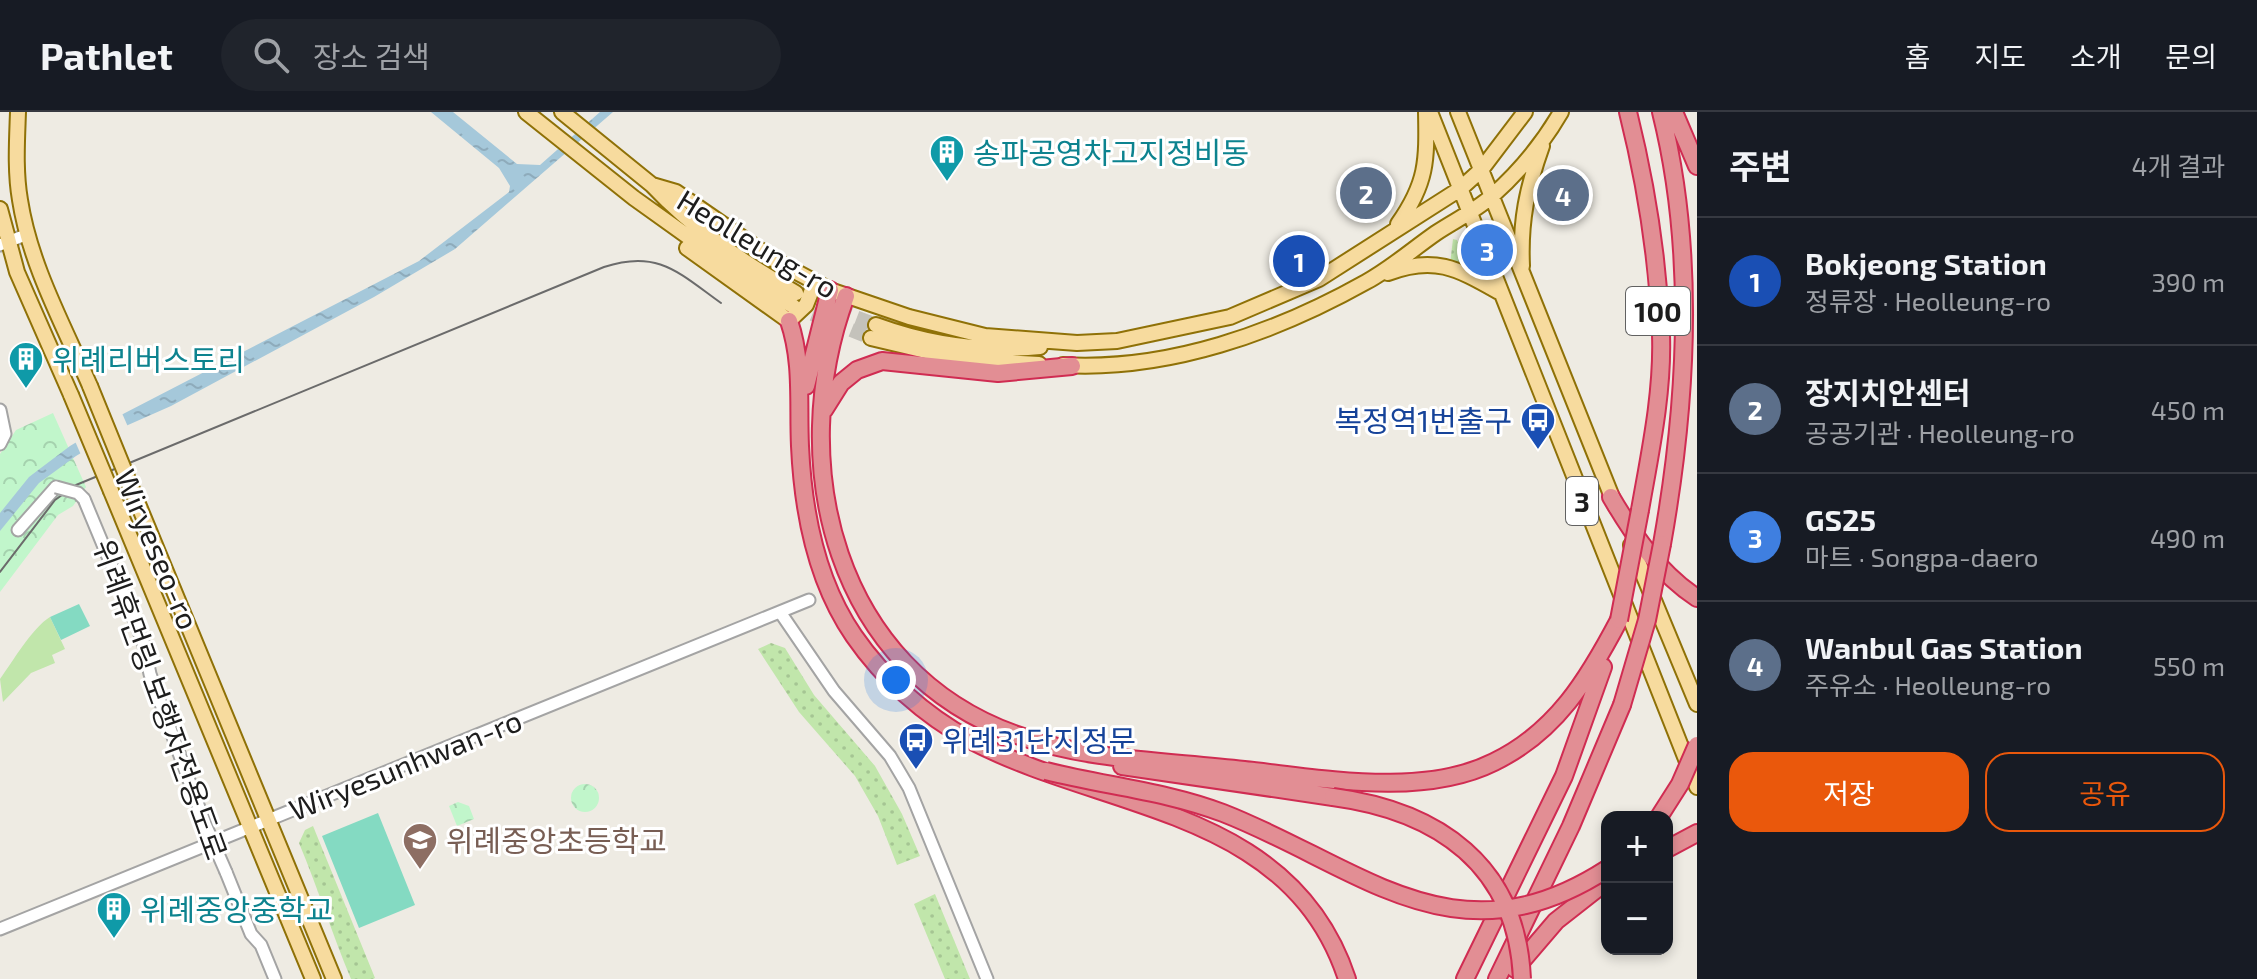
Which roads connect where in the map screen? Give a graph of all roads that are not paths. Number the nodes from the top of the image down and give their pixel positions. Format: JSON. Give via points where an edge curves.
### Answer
{"nodes":[{"id":1,"x":18,"y":112,"type":"edge"},
{"id":2,"x":526,"y":112,"type":"edge"},
{"id":3,"x":562,"y":112,"type":"edge"},
{"id":4,"x":1428,"y":112,"type":"edge"},
{"id":5,"x":1458,"y":112,"type":"edge"},
{"id":6,"x":1525,"y":112,"type":"edge"},
{"id":7,"x":1561,"y":112,"type":"edge"},
{"id":8,"x":1628,"y":112,"type":"edge"},
{"id":9,"x":1661,"y":112,"type":"edge"},
{"id":10,"x":1674,"y":112,"type":"edge"},
{"id":11,"x":1544,"y":140,"type":"junction"},
{"id":12,"x":1697,"y":166,"type":"edge"},
{"id":13,"x":1481,"y":170,"type":"junction"},
{"id":14,"x":652,"y":185,"type":"junction"},
{"id":15,"x":1460,"y":189,"type":"junction"},
{"id":16,"x":1491,"y":197,"type":"junction"},
{"id":17,"x":0,"y":209,"type":"edge"},
{"id":18,"x":1468,"y":213,"type":"junction"},
{"id":19,"x":1392,"y":232,"type":"junction"},
{"id":20,"x":28,"y":234,"type":"junction"},
{"id":21,"x":4,"y":243,"type":"edge"},
{"id":22,"x":1523,"y":278,"type":"junction"},
{"id":23,"x":1369,"y":281,"type":"junction"},
{"id":24,"x":830,"y":290,"type":"junction"},
{"id":25,"x":1499,"y":292,"type":"junction"},
{"id":26,"x":793,"y":307,"type":"junction"},
{"id":27,"x":1077,"y":343,"type":"junction"},
{"id":28,"x":1072,"y":366,"type":"junction"},
{"id":29,"x":802,"y":408,"type":"junction"},
{"id":30,"x":0,"y":410,"type":"edge"},
{"id":31,"x":823,"y":411,"type":"junction"},
{"id":32,"x":0,"y":444,"type":"edge"},
{"id":33,"x":1611,"y":497,"type":"junction"},
{"id":34,"x":18,"y":530,"type":"dead end"},
{"id":35,"x":1697,"y":598,"type":"edge"},
{"id":36,"x":809,"y":600,"type":"dead end"},
{"id":37,"x":780,"y":612,"type":"junction"},
{"id":38,"x":1619,"y":620,"type":"junction"},
{"id":39,"x":1697,"y":704,"type":"edge"},
{"id":40,"x":1036,"y":742,"type":"junction"},
{"id":41,"x":1697,"y":745,"type":"edge"},
{"id":42,"x":1046,"y":771,"type":"junction"},
{"id":43,"x":1697,"y":787,"type":"edge"},
{"id":44,"x":1663,"y":811,"type":"edge"},
{"id":45,"x":270,"y":820,"type":"junction"},
{"id":46,"x":249,"y":828,"type":"junction"},
{"id":47,"x":1697,"y":833,"type":"edge"},
{"id":48,"x":1673,"y":846,"type":"edge"},
{"id":49,"x":1601,"y":872,"type":"edge"},
{"id":50,"x":1604,"y":883,"type":"edge"},
{"id":51,"x":0,"y":929,"type":"edge"},
{"id":52,"x":275,"y":979,"type":"edge"},
{"id":53,"x":313,"y":979,"type":"edge"},
{"id":54,"x":334,"y":979,"type":"edge"},
{"id":55,"x":987,"y":979,"type":"edge"},
{"id":56,"x":1347,"y":979,"type":"edge"},
{"id":57,"x":1465,"y":979,"type":"edge"},
{"id":58,"x":1497,"y":979,"type":"edge"},
{"id":59,"x":1506,"y":979,"type":"edge"},
{"id":60,"x":1522,"y":979,"type":"edge"}],
"edges":[{"from":1,"to":20,"type":"main road","name":"Wiryeseo-ro","via":[[19,189]]},
{"from":2,"to":26,"type":"main road","name":"Heolleung-ro","via":[[634,198],[669,234]]},
{"from":3,"to":14,"type":"main road","name":"Heolleung-ro"},
{"from":4,"to":15,"type":"main road","number":"3"},
{"from":4,"to":19,"type":"main road","via":[[1425,177]]},
{"from":5,"to":13,"type":"main road","number":"3"},
{"from":6,"to":13,"type":"main road","name":"Heolleung-ro"},
{"from":7,"to":11,"type":"main road"},
{"from":8,"to":38,"type":"highway","number":"100","bridge":true,"via":[[1639,157],[1661,336],[1654,427]]},
{"from":9,"to":58,"type":"highway","number":"100","bridge":true,"via":[[1671,150],[1684,301],[1682,399],[1662,544],[1622,705]]},
{"from":10,"to":12,"type":"highway"},
{"from":11,"to":16,"type":"main road"},
{"from":11,"to":22,"type":"main road","via":[[1524,200]]},
{"from":13,"to":15,"type":"main road","name":"Heolleung-ro"},
{"from":13,"to":16,"type":"main road","number":"3"},
{"from":14,"to":24,"type":"main road","name":"Heolleung-ro","via":[[676,192],[776,261]]},
{"from":14,"to":26,"type":"main road"},
{"from":15,"to":18,"type":"main road","number":"3"},
{"from":15,"to":19,"type":"main road","name":"Heolleung-ro"},
{"from":16,"to":18,"type":"main road"},
{"from":16,"to":22,"type":"main road","number":"3"},
{"from":17,"to":21,"type":"main road","name":"Wiryeseo-ro"},
{"from":18,"to":23,"type":"main road"},
{"from":18,"to":25,"type":"main road","number":"3"},
{"from":19,"to":27,"type":"main road","name":"Heolleung-ro","via":[[1297,291],[1230,317],[1162,334]]},
{"from":20,"to":21,"type":"street"},
{"from":20,"to":45,"type":"main road","name":"Wiryeseo-ro","bridge":true},
{"from":21,"to":46,"type":"main road","name":"Wiryeseo-ro","bridge":true},
{"from":22,"to":33,"type":"main road","number":"3"},
{"from":23,"to":25,"type":"main road","via":[[1409,265],[1435,264],[1458,268]]},
{"from":23,"to":28,"type":"main road","via":[[1292,318],[1212,347],[1126,363]]},
{"from":24,"to":26,"type":"main road"},
{"from":24,"to":27,"type":"main road","name":"Heolleung-ro","via":[[985,336]]},
{"from":24,"to":29,"type":"highway"},
{"from":24,"to":31,"type":"highway"},
{"from":25,"to":43,"type":"main road","number":"3"},
{"from":26,"to":29,"type":"highway"},
{"from":27,"to":28,"type":"main road","via":[[1022,349],[874,332],[964,360]]},
{"from":28,"to":31,"type":"highway","via":[[998,373],[882,361],[841,383]]},
{"from":29,"to":42,"type":"highway","via":[[800,449],[813,544],[852,633],[891,681],[943,723],[982,746]]},
{"from":30,"to":32,"type":"street","via":[[5,434]]},
{"from":31,"to":40,"type":"highway","via":[[833,540],[876,630],[937,693],[986,722]]},
{"from":33,"to":35,"type":"highway","via":[[1663,572]]},
{"from":33,"to":39,"type":"main road","number":"3"},
{"from":34,"to":52,"type":"street","name":"위례휴먼링 보행자전용도로","bridge":true,"via":[[56,487],[82,495],[143,641],[205,824]]},
{"from":36,"to":37,"type":"street","name":"Wiryesunhwan-ro"},
{"from":37,"to":45,"type":"street","name":"Wiryesunhwan-ro"},
{"from":37,"to":55,"type":"street","via":[[909,788]]},
{"from":38,"to":40,"type":"highway","via":[[1568,706],[1525,744],[1493,763],[1446,779],[1393,782],[1078,751]]},
{"from":38,"to":57,"type":"highway","number":"100","via":[[1564,776]]},
{"from":40,"to":60,"type":"highway","bridge":true,"via":[[1108,763],[1372,803],[1428,822],[1456,842],[1493,882],[1515,928]]},
{"from":41,"to":44,"type":"highway","bridge":true},
{"from":42,"to":49,"type":"highway","bridge":true,"via":[[1159,793],[1223,813],[1385,892],[1434,907],[1523,905]]},
{"from":42,"to":56,"type":"highway","bridge":true,"via":[[1192,824],[1256,856],[1315,914]]},
{"from":45,"to":46,"type":"street","name":"Wiryesunhwan-ro"},
{"from":45,"to":54,"type":"main road","name":"Wiryeseo-ro"},
{"from":46,"to":51,"type":"street","name":"Wiryesunhwan-ro"},
{"from":46,"to":53,"type":"main road","name":"Wiryeseo-ro"},
{"from":47,"to":48,"type":"highway"},
{"from":50,"to":59,"type":"highway","via":[[1556,921]]}]}
